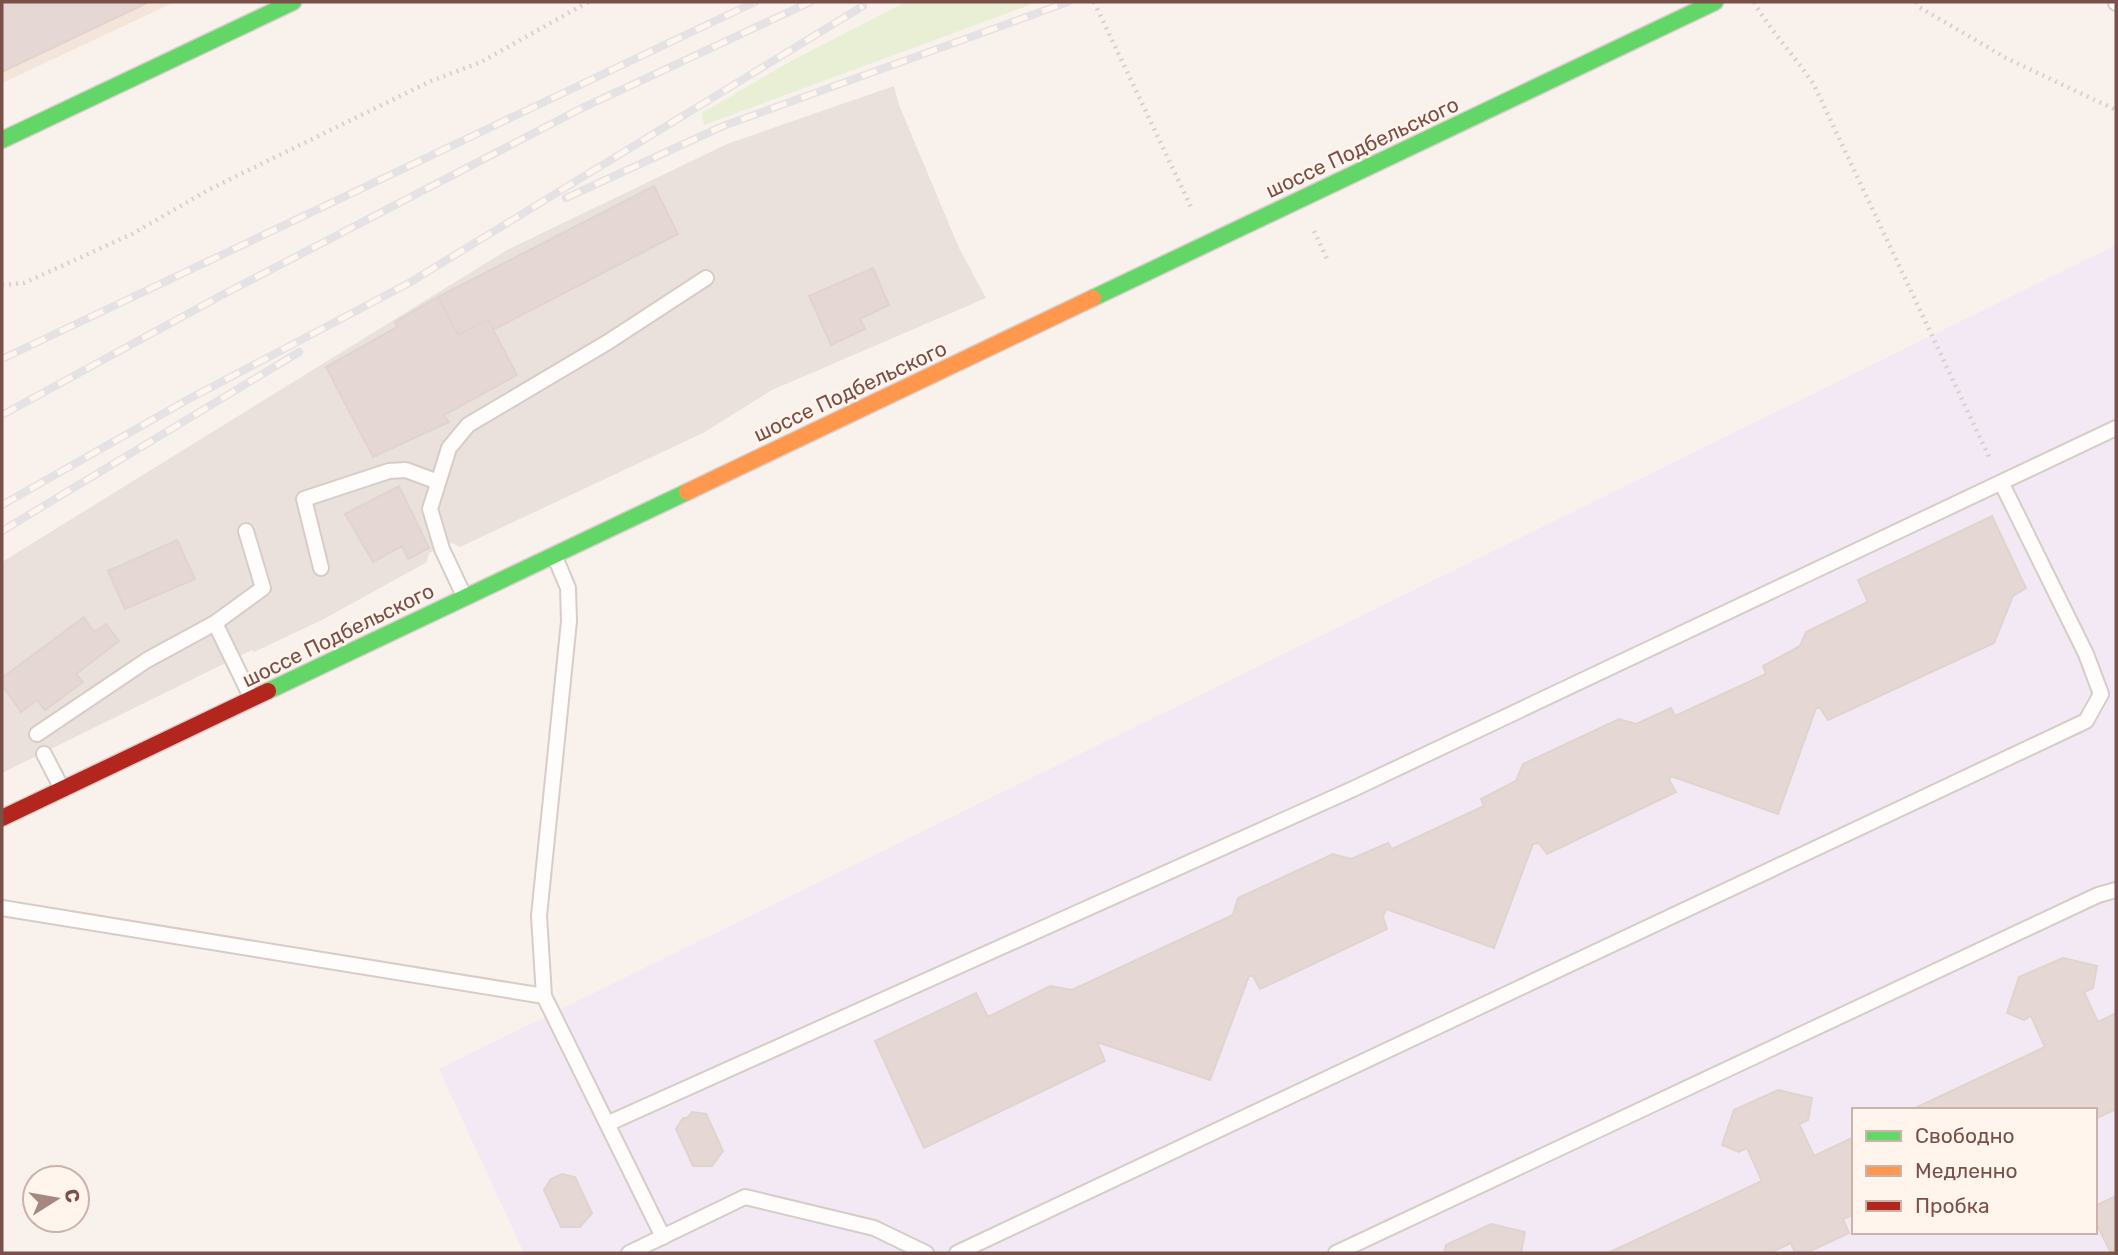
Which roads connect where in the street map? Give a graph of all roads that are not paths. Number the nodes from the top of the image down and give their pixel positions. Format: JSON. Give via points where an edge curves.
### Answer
{"nodes":[{"id":1,"x":293,"y":2,"type":"edge"},
{"id":2,"x":1715,"y":2,"type":"edge"},
{"id":3,"x":2,"y":140,"type":"edge"},
{"id":4,"x":706,"y":278,"type":"dead end"},
{"id":5,"x":2116,"y":428,"type":"edge"},
{"id":6,"x":438,"y":482,"type":"junction"},
{"id":7,"x":2002,"y":484,"type":"junction"},
{"id":8,"x":246,"y":531,"type":"dead end"},
{"id":9,"x":554,"y":555,"type":"junction"},
{"id":10,"x":321,"y":568,"type":"dead end"},
{"id":11,"x":465,"y":597,"type":"junction"},
{"id":12,"x":215,"y":623,"type":"junction"},
{"id":13,"x":252,"y":699,"type":"junction"},
{"id":14,"x":37,"y":734,"type":"dead end"},
{"id":15,"x":44,"y":754,"type":"dead end"},
{"id":16,"x":62,"y":790,"type":"junction"},
{"id":17,"x":2,"y":818,"type":"edge"},
{"id":18,"x":2116,"y":890,"type":"edge"},
{"id":19,"x":2,"y":908,"type":"edge"},
{"id":20,"x":544,"y":996,"type":"junction"},
{"id":21,"x":609,"y":1123,"type":"junction"},
{"id":22,"x":663,"y":1237,"type":"junction"},
{"id":23,"x":629,"y":1253,"type":"edge"},
{"id":24,"x":926,"y":1253,"type":"edge"},
{"id":25,"x":957,"y":1253,"type":"edge"},
{"id":26,"x":1336,"y":1253,"type":"edge"}],
"edges":[{"from":1,"to":3,"type":"street"},
{"from":2,"to":9,"type":"street","name":"шоссе Подбельского"},
{"from":4,"to":6,"type":"lane","via":[[468,425],[449,448]]},
{"from":5,"to":7,"type":"lane"},
{"from":6,"to":10,"type":"lane","via":[[405,470],[389,471],[303,499]]},
{"from":6,"to":11,"type":"lane","via":[[430,509],[442,549]]},
{"from":7,"to":21,"type":"lane","via":[[1353,789]]},
{"from":7,"to":25,"type":"lane","via":[[2087,654],[2101,694],[2086,720]]},
{"from":8,"to":12,"type":"lane","via":[[263,588]]},
{"from":9,"to":11,"type":"street","name":"шоссе Подбельского"},
{"from":9,"to":20,"type":"lane","via":[[568,588],[569,621],[539,916]]},
{"from":11,"to":13,"type":"street","name":"шоссе Подбельского"},
{"from":12,"to":13,"type":"lane"},
{"from":12,"to":14,"type":"lane","via":[[147,660]]},
{"from":13,"to":16,"type":"street","name":"шоссе Подбельского"},
{"from":15,"to":16,"type":"lane"},
{"from":16,"to":17,"type":"street","name":"шоссе Подбельского"},
{"from":18,"to":26,"type":"lane"},
{"from":19,"to":20,"type":"lane"},
{"from":20,"to":21,"type":"lane"},
{"from":21,"to":22,"type":"lane"},
{"from":22,"to":23,"type":"lane"},
{"from":22,"to":24,"type":"lane","via":[[745,1197],[874,1227]]}]}
